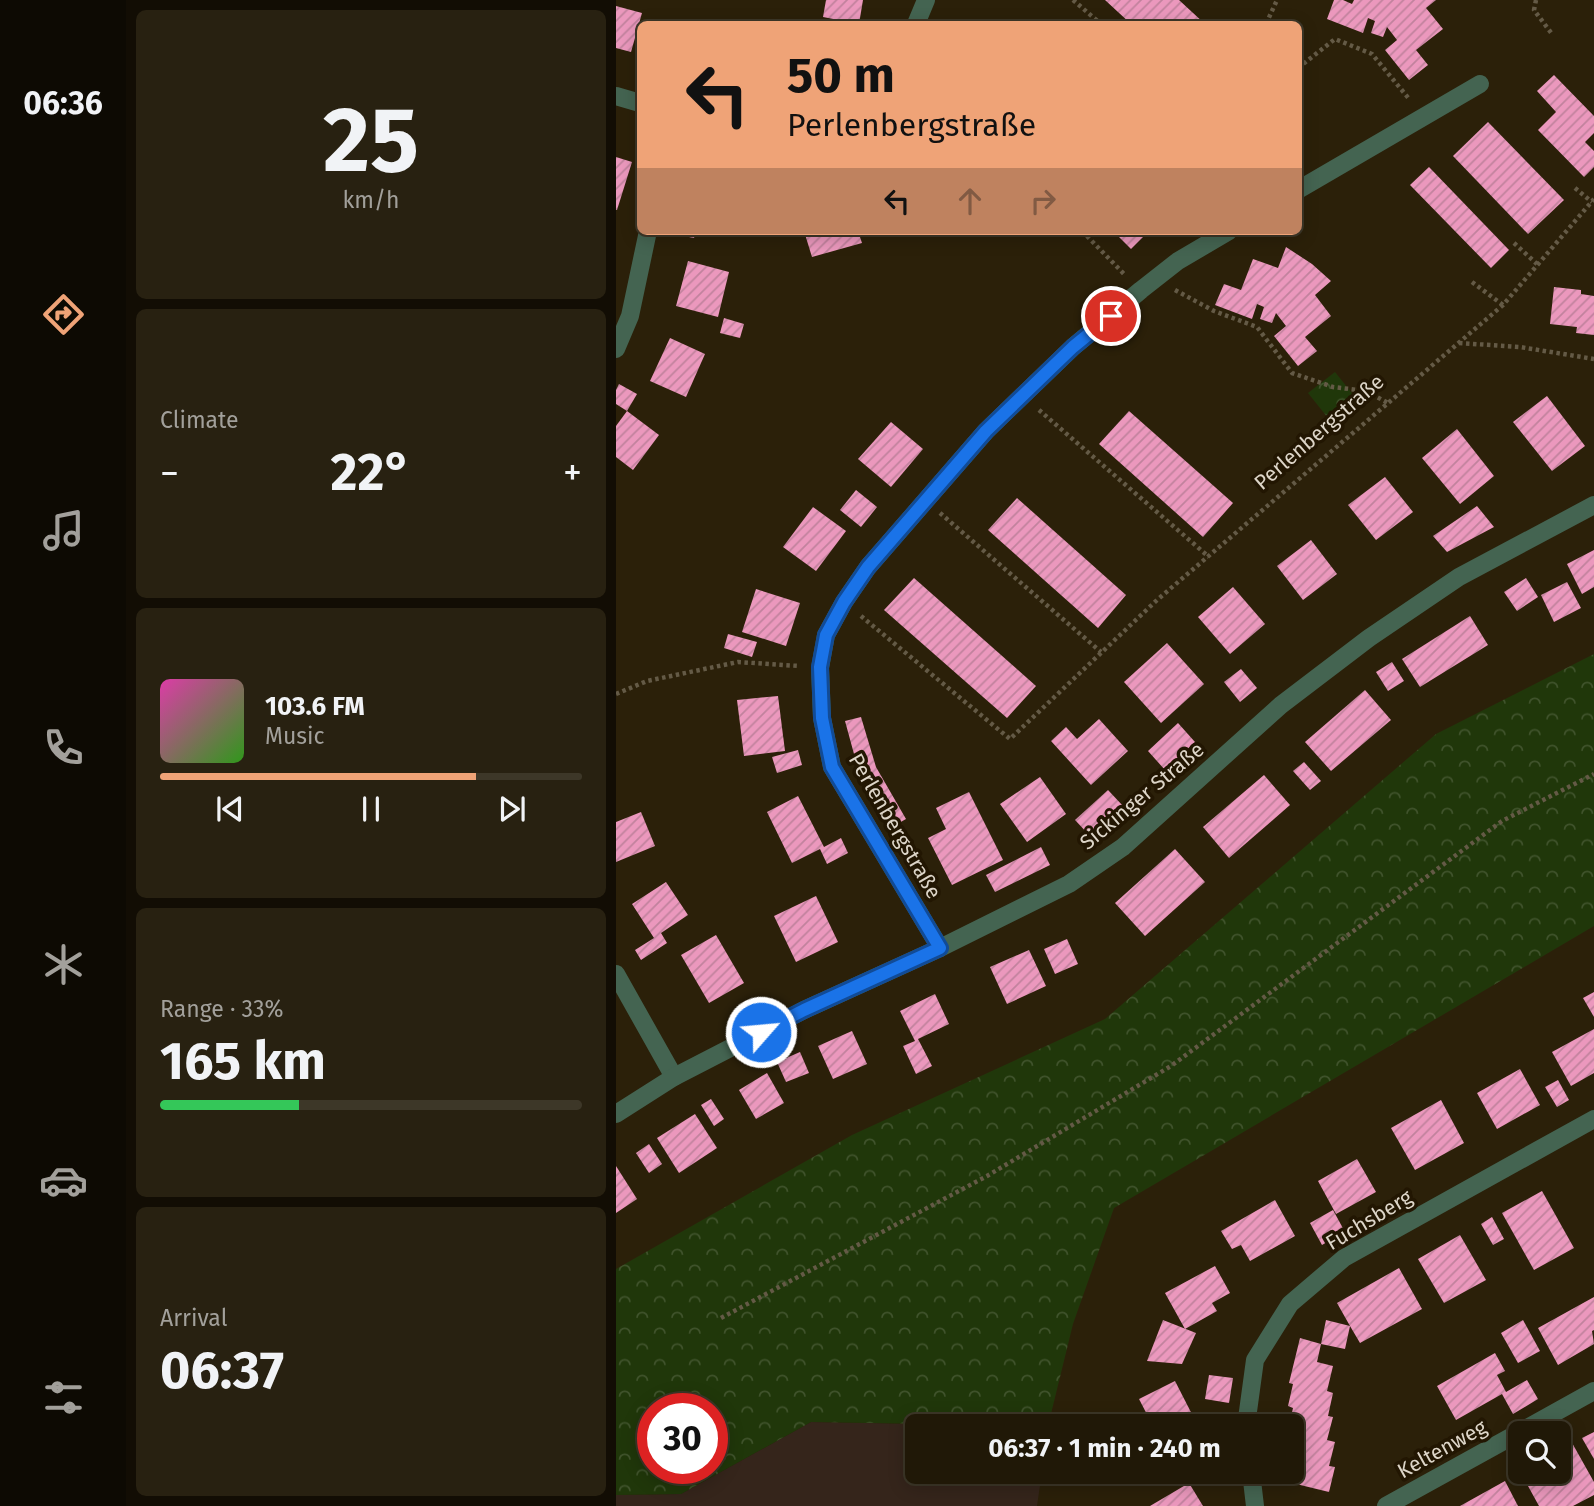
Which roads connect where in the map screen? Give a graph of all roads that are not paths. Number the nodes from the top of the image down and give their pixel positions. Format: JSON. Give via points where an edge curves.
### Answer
{"nodes":[{"id":1,"x":926,"y":0,"type":"edge"},
{"id":2,"x":917,"y":21,"type":"edge"},
{"id":3,"x":1480,"y":84,"type":"dead end"},
{"id":4,"x":616,"y":96,"type":"edge"},
{"id":5,"x":637,"y":102,"type":"edge"},
{"id":6,"x":1302,"y":188,"type":"edge"},
{"id":7,"x":647,"y":235,"type":"edge"},
{"id":8,"x":1221,"y":235,"type":"edge"},
{"id":9,"x":616,"y":349,"type":"edge"},
{"id":10,"x":1594,"y":505,"type":"edge"},
{"id":11,"x":940,"y":948,"type":"junction"},
{"id":12,"x":616,"y":974,"type":"edge"},
{"id":13,"x":674,"y":1077,"type":"junction"},
{"id":14,"x":616,"y":1114,"type":"edge"},
{"id":15,"x":1594,"y":1119,"type":"edge"},
{"id":16,"x":1594,"y":1391,"type":"edge"},
{"id":17,"x":1248,"y":1414,"type":"edge"},
{"id":18,"x":1252,"y":1484,"type":"edge"},
{"id":19,"x":1255,"y":1506,"type":"edge"},
{"id":20,"x":1386,"y":1506,"type":"edge"}],
"edges":[{"from":1,"to":2,"type":"street"},
{"from":3,"to":6,"type":"street"},
{"from":4,"to":5,"type":"street"},
{"from":7,"to":9,"type":"street","via":[[629,316]]},
{"from":8,"to":11,"type":"street","name":"Perlenbergstraße","via":[[1141,290],[1073,347],[986,431],[868,567],[826,635],[820,667],[822,718],[832,767]]},
{"from":10,"to":11,"type":"street","name":"Sickinger Straße","via":[[1459,577],[1369,638],[1281,705],[1123,847],[1069,884]]},
{"from":11,"to":13,"type":"street","name":"Sickinger Straße","via":[[804,1010]]},
{"from":12,"to":13,"type":"street"},
{"from":13,"to":14,"type":"street","name":"Sickinger Straße"},
{"from":15,"to":17,"type":"street","name":"Fuchsberg","via":[[1344,1258],[1290,1304],[1255,1360]]},
{"from":16,"to":20,"type":"street","name":"Keltenweg"},
{"from":18,"to":19,"type":"street"}]}
